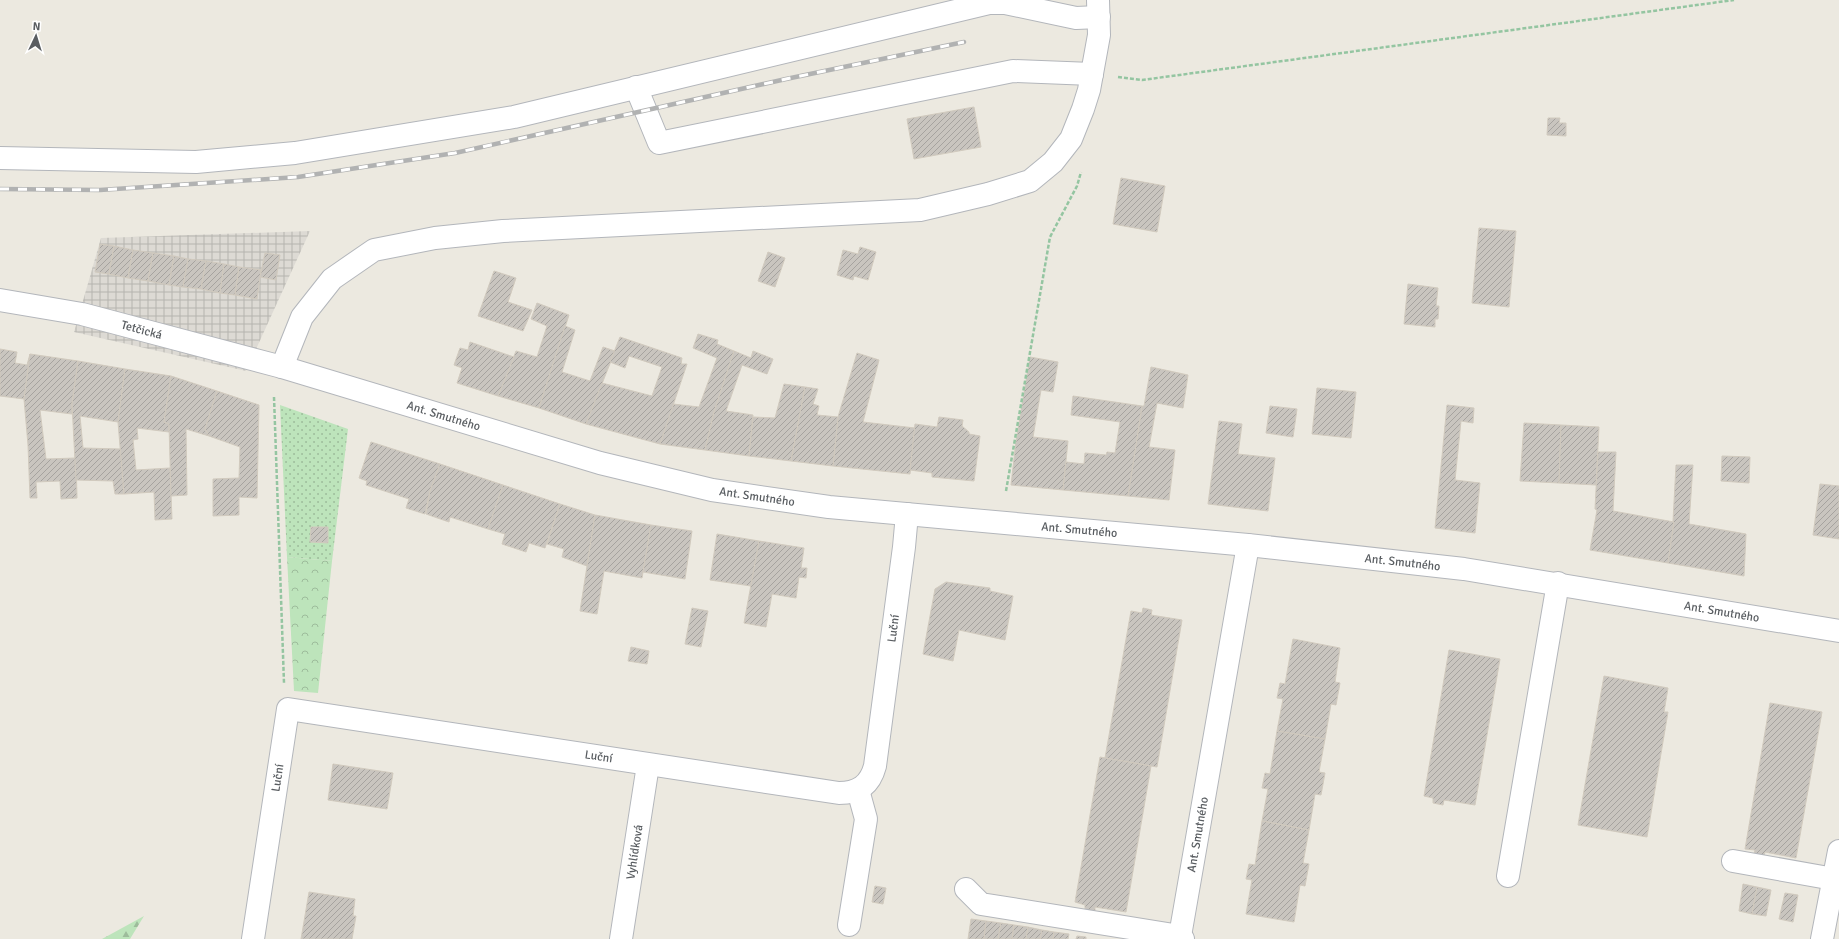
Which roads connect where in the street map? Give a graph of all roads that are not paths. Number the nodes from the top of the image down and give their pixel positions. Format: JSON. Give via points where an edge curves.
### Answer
{"nodes":[{"id":1,"x":1099,"y":9,"type":"edge"},
{"id":2,"x":1092,"y":74,"type":"junction"},
{"id":3,"x":636,"y":87,"type":"junction"},
{"id":4,"x":0,"y":158,"type":"edge"},
{"id":5,"x":0,"y":300,"type":"edge"},
{"id":6,"x":282,"y":367,"type":"junction"},
{"id":7,"x":907,"y":514,"type":"junction"},
{"id":8,"x":1248,"y":545,"type":"junction"},
{"id":9,"x":1558,"y":583,"type":"junction"},
{"id":10,"x":1839,"y":631,"type":"edge"},
{"id":11,"x":648,"y":765,"type":"junction"},
{"id":12,"x":858,"y":790,"type":"junction"},
{"id":13,"x":1839,"y":851,"type":"edge"},
{"id":14,"x":1733,"y":861,"type":"dead end"},
{"id":15,"x":1508,"y":876,"type":"dead end"},
{"id":16,"x":1836,"y":880,"type":"edge"},
{"id":17,"x":966,"y":889,"type":"dead end"},
{"id":18,"x":849,"y":924,"type":"dead end"},
{"id":19,"x":1181,"y":937,"type":"edge"},
{"id":20,"x":253,"y":939,"type":"edge"},
{"id":21,"x":621,"y":939,"type":"edge"},
{"id":22,"x":1822,"y":939,"type":"edge"}],
"edges":[{"from":1,"to":2,"type":"street","via":[[1099,35]]},
{"from":1,"to":3,"type":"street","via":[[1076,18],[1005,3],[989,3]]},
{"from":2,"to":3,"type":"street","via":[[1013,71],[659,143]]},
{"from":2,"to":6,"type":"street","via":[[1083,109],[1071,139],[1054,162],[1030,181],[920,210],[503,231],[435,238],[374,250],[332,278],[302,317]]},
{"from":3,"to":4,"type":"street","via":[[514,116],[295,153],[196,162]]},
{"from":5,"to":6,"type":"street","name":"Tetčická","via":[[82,314]]},
{"from":6,"to":7,"type":"street","name":"Ant. Smutného","via":[[600,463],[712,490],[829,507]]},
{"from":7,"to":8,"type":"street","name":"Ant. Smutného"},
{"from":7,"to":12,"type":"street","name":"Luční","via":[[875,766],[868,783]]},
{"from":8,"to":9,"type":"street","name":"Ant. Smutného","via":[[1464,569]]},
{"from":8,"to":19,"type":"street","name":"Ant. Smutného"},
{"from":9,"to":10,"type":"street","name":"Ant. Smutného"},
{"from":9,"to":15,"type":"street"},
{"from":11,"to":12,"type":"street","name":"Luční","via":[[839,793]]},
{"from":11,"to":20,"type":"street","name":"Luční","via":[[288,709]]},
{"from":11,"to":21,"type":"street","name":"Vyhlídková"},
{"from":12,"to":18,"type":"street","via":[[864,809],[865,829]]},
{"from":13,"to":16,"type":"street"},
{"from":14,"to":16,"type":"street"},
{"from":16,"to":22,"type":"street"},
{"from":17,"to":19,"type":"street","via":[[981,904]]}]}
